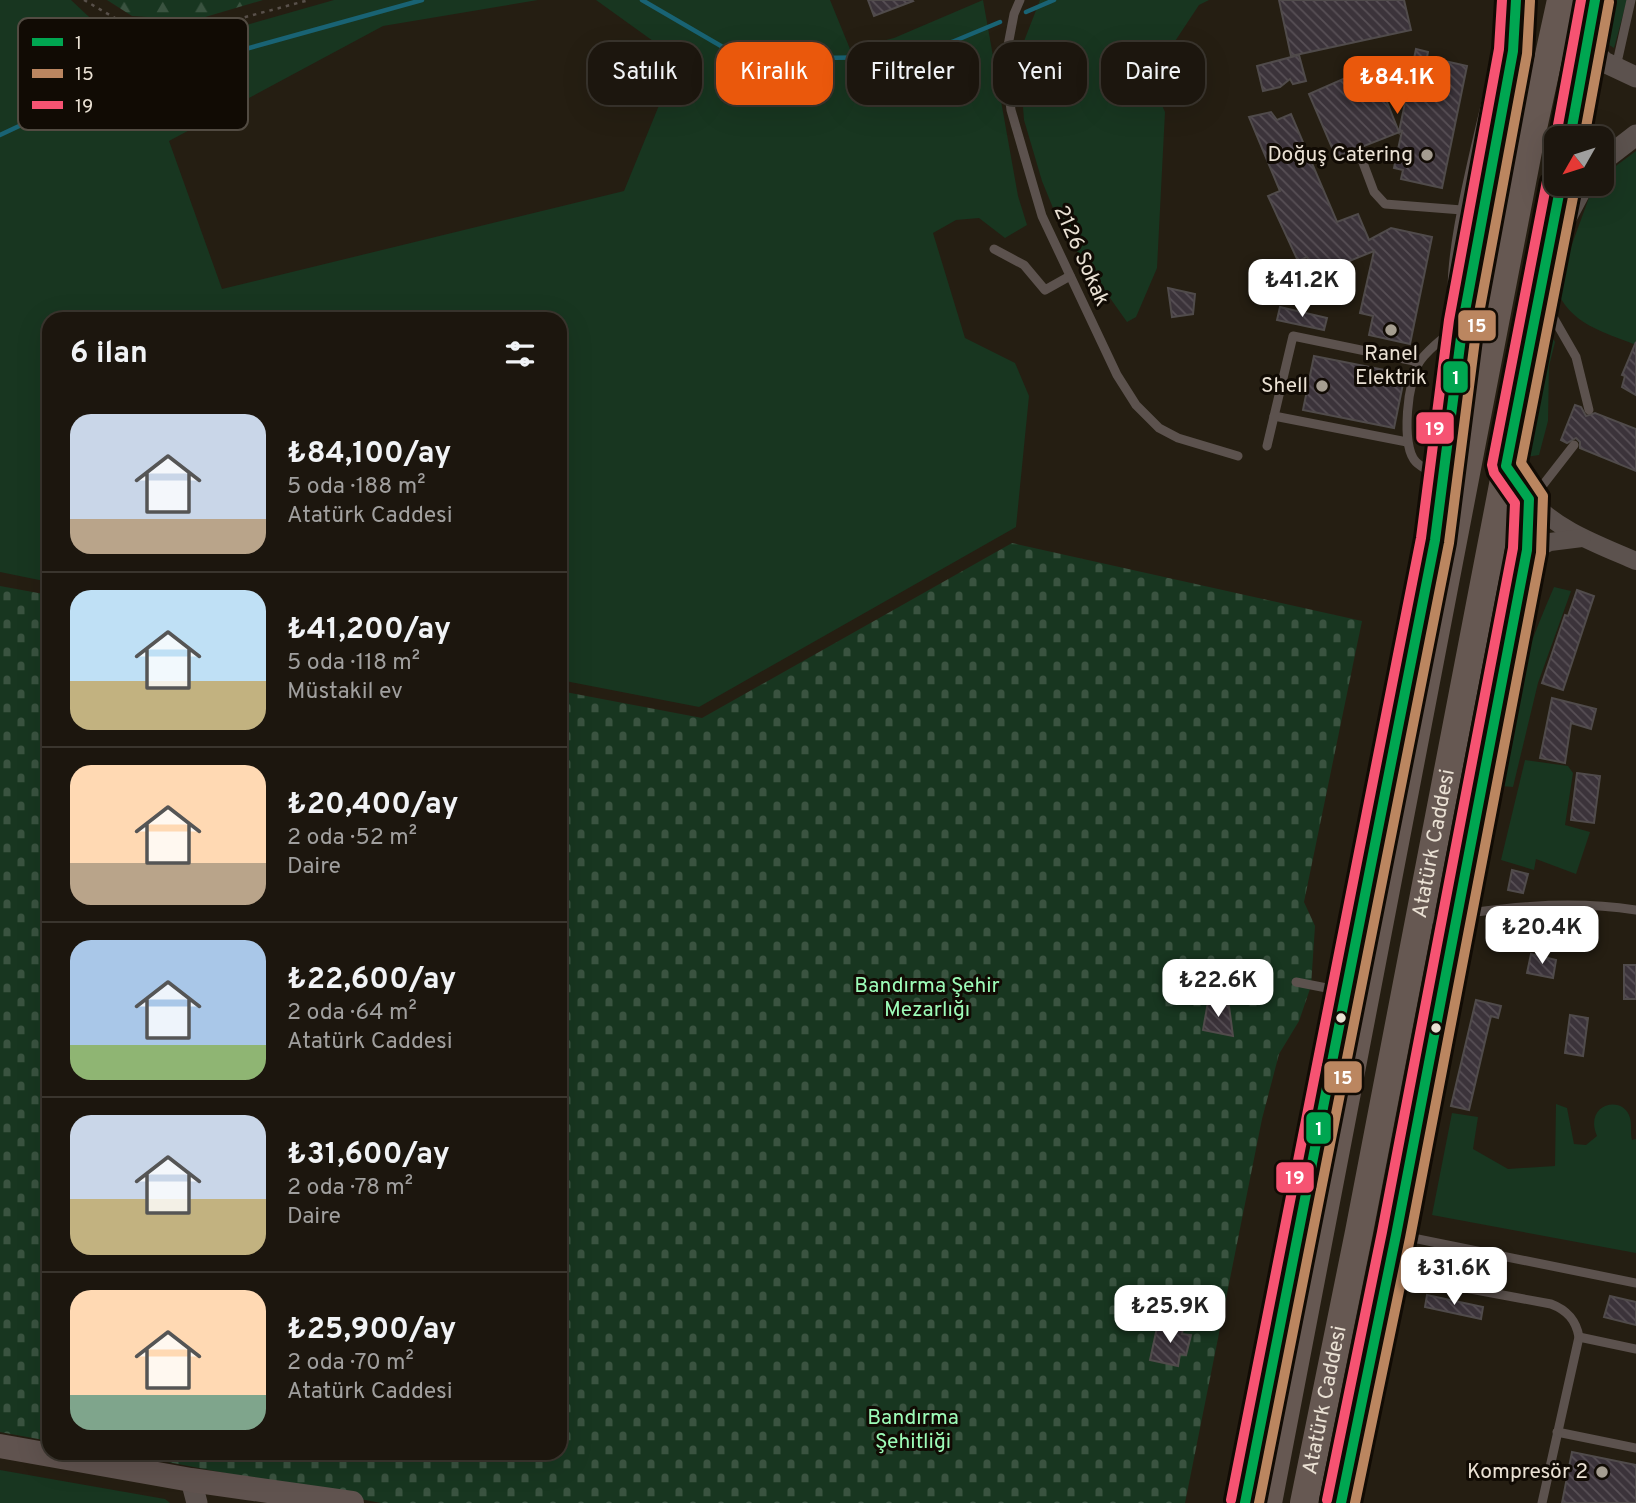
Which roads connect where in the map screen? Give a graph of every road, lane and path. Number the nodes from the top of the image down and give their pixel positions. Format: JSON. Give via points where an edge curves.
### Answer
{"nodes":[{"id":1,"x":84,"y":0,"type":"edge"},
{"id":2,"x":309,"y":0,"type":"edge"},
{"id":3,"x":1020,"y":0,"type":"edge"},
{"id":4,"x":1516,"y":0,"type":"edge"},
{"id":5,"x":1524,"y":0,"type":"edge"},
{"id":6,"x":1561,"y":0,"type":"edge"},
{"id":7,"x":1595,"y":0,"type":"edge"},
{"id":8,"x":1631,"y":0,"type":"edge"},
{"id":9,"x":113,"y":18,"type":"edge"},
{"id":10,"x":242,"y":18,"type":"edge"},
{"id":11,"x":1587,"y":45,"type":"junction"},
{"id":12,"x":1513,"y":51,"type":"junction"},
{"id":13,"x":1616,"y":68,"type":"junction"},
{"id":14,"x":1636,"y":77,"type":"edge"},
{"id":15,"x":1572,"y":126,"type":"edge"},
{"id":16,"x":1636,"y":135,"type":"edge"},
{"id":17,"x":1614,"y":152,"type":"edge"},
{"id":18,"x":1362,"y":160,"type":"dead end"},
{"id":19,"x":1559,"y":196,"type":"edge"},
{"id":20,"x":1578,"y":196,"type":"edge"},
{"id":21,"x":1462,"y":210,"type":"junction"},
{"id":22,"x":994,"y":249,"type":"dead end"},
{"id":23,"x":1546,"y":261,"type":"junction"},
{"id":24,"x":1070,"y":276,"type":"junction"},
{"id":25,"x":1502,"y":286,"type":"junction"},
{"id":26,"x":1540,"y":291,"type":"junction"},
{"id":27,"x":1463,"y":322,"type":"junction"},
{"id":28,"x":1419,"y":362,"type":"junction"},
{"id":29,"x":1589,"y":410,"type":"dead end"},
{"id":30,"x":1274,"y":416,"type":"junction"},
{"id":31,"x":1407,"y":442,"type":"junction"},
{"id":32,"x":1574,"y":445,"type":"dead end"},
{"id":33,"x":1267,"y":446,"type":"dead end"},
{"id":34,"x":1238,"y":456,"type":"dead end"},
{"id":35,"x":1506,"y":466,"type":"junction"},
{"id":36,"x":1452,"y":483,"type":"junction"},
{"id":37,"x":1529,"y":499,"type":"junction"},
{"id":38,"x":1494,"y":521,"type":"junction"},
{"id":39,"x":1582,"y":538,"type":"junction"},
{"id":40,"x":1527,"y":550,"type":"junction"},
{"id":41,"x":1636,"y":561,"type":"edge"},
{"id":42,"x":1486,"y":573,"type":"junction"},
{"id":43,"x":1636,"y":909,"type":"edge"},
{"id":44,"x":1458,"y":915,"type":"junction"},
{"id":45,"x":1419,"y":921,"type":"junction"},
{"id":46,"x":1296,"y":982,"type":"dead end"},
{"id":47,"x":1347,"y":992,"type":"junction"},
{"id":48,"x":1396,"y":1235,"type":"junction"},
{"id":49,"x":1388,"y":1273,"type":"junction"},
{"id":50,"x":1636,"y":1283,"type":"edge"},
{"id":51,"x":1579,"y":1337,"type":"junction"},
{"id":52,"x":1636,"y":1349,"type":"edge"},
{"id":53,"x":1558,"y":1432,"type":"junction"},
{"id":54,"x":0,"y":1446,"type":"edge"},
{"id":55,"x":1636,"y":1448,"type":"edge"},
{"id":56,"x":42,"y":1456,"type":"edge"},
{"id":57,"x":59,"y":1460,"type":"edge"},
{"id":58,"x":194,"y":1492,"type":"edge"},
{"id":59,"x":352,"y":1503,"type":"edge"},
{"id":60,"x":1245,"y":1503,"type":"edge"},
{"id":61,"x":1268,"y":1503,"type":"edge"},
{"id":62,"x":1304,"y":1503,"type":"edge"},
{"id":63,"x":1341,"y":1503,"type":"edge"},
{"id":64,"x":1542,"y":1503,"type":"edge"}],
"edges":[{"from":1,"to":9,"type":"path"},
{"from":2,"to":10,"type":"path"},
{"from":3,"to":24,"type":"lane","name":"2126 Sokak","via":[[1005,61],[1011,110],[1042,216]]},
{"from":4,"to":12,"type":"main road","name":"Atatürk Caddesi"},
{"from":5,"to":12,"type":"street"},
{"from":6,"to":25,"type":"highway","name":"Atatürk Caddesi"},
{"from":7,"to":11,"type":"highway"},
{"from":8,"to":13,"type":"lane"},
{"from":11,"to":13,"type":"street"},
{"from":11,"to":15,"type":"highway"},
{"from":12,"to":21,"type":"lane","via":[[1492,76]]},
{"from":12,"to":27,"type":"main road","name":"Atatürk Caddesi"},
{"from":13,"to":14,"type":"street"},
{"from":16,"to":17,"type":"street"},
{"from":18,"to":21,"type":"lane","via":[[1374,192],[1385,204]]},
{"from":19,"to":23,"type":"highway","name":"Atatürk Caddesi"},
{"from":20,"to":23,"type":"street"},
{"from":21,"to":27,"type":"lane","via":[[1451,295]]},
{"from":22,"to":24,"type":"lane","via":[[1024,265],[1045,290]]},
{"from":23,"to":26,"type":"highway","name":"Atatürk Caddesi"},
{"from":24,"to":34,"type":"lane","name":"2126 Sokak","via":[[1116,374],[1136,405],[1178,438]]},
{"from":25,"to":27,"type":"lane"},
{"from":25,"to":36,"type":"highway","name":"Atatürk Caddesi"},
{"from":26,"to":29,"type":"lane","via":[[1576,357]]},
{"from":26,"to":35,"type":"highway","name":"Atatürk Caddesi"},
{"from":27,"to":28,"type":"lane"},
{"from":27,"to":36,"type":"main road","name":"Atatürk Caddesi"},
{"from":28,"to":30,"type":"lane","via":[[1293,336]]},
{"from":28,"to":31,"type":"lane"},
{"from":30,"to":31,"type":"lane"},
{"from":30,"to":33,"type":"lane"},
{"from":31,"to":36,"type":"lane","via":[[1416,462]]},
{"from":32,"to":37,"type":"lane","via":[[1552,477]]},
{"from":35,"to":37,"type":"main road"},
{"from":35,"to":38,"type":"highway","name":"Atatürk Caddesi"},
{"from":36,"to":47,"type":"main road","name":"Atatürk Caddesi","via":[[1435,540]]},
{"from":36,"to":61,"type":"highway","name":"Atatürk Caddesi"},
{"from":37,"to":38,"type":"lane"},
{"from":37,"to":39,"type":"street"},
{"from":37,"to":40,"type":"main road"},
{"from":38,"to":42,"type":"highway","name":"Atatürk Caddesi"},
{"from":39,"to":40,"type":"street"},
{"from":39,"to":41,"type":"street"},
{"from":40,"to":42,"type":"street"},
{"from":40,"to":44,"type":"main road"},
{"from":42,"to":45,"type":"highway","name":"Atatürk Caddesi"},
{"from":43,"to":44,"type":"lane","via":[[1540,905]]},
{"from":44,"to":45,"type":"lane"},
{"from":44,"to":48,"type":"main road"},
{"from":45,"to":62,"type":"highway","name":"Atatürk Caddesi"},
{"from":46,"to":47,"type":"lane"},
{"from":47,"to":60,"type":"main road","name":"Atatürk Caddesi"},
{"from":48,"to":49,"type":"main road"},
{"from":48,"to":50,"type":"lane"},
{"from":49,"to":51,"type":"lane","via":[[1551,1304],[1570,1316]]},
{"from":49,"to":63,"type":"main road"},
{"from":51,"to":52,"type":"lane"},
{"from":51,"to":53,"type":"lane"},
{"from":53,"to":55,"type":"lane"},
{"from":53,"to":64,"type":"lane"},
{"from":54,"to":56,"type":"main road"},
{"from":57,"to":58,"type":"main road"},
{"from":58,"to":59,"type":"main road"}]}
